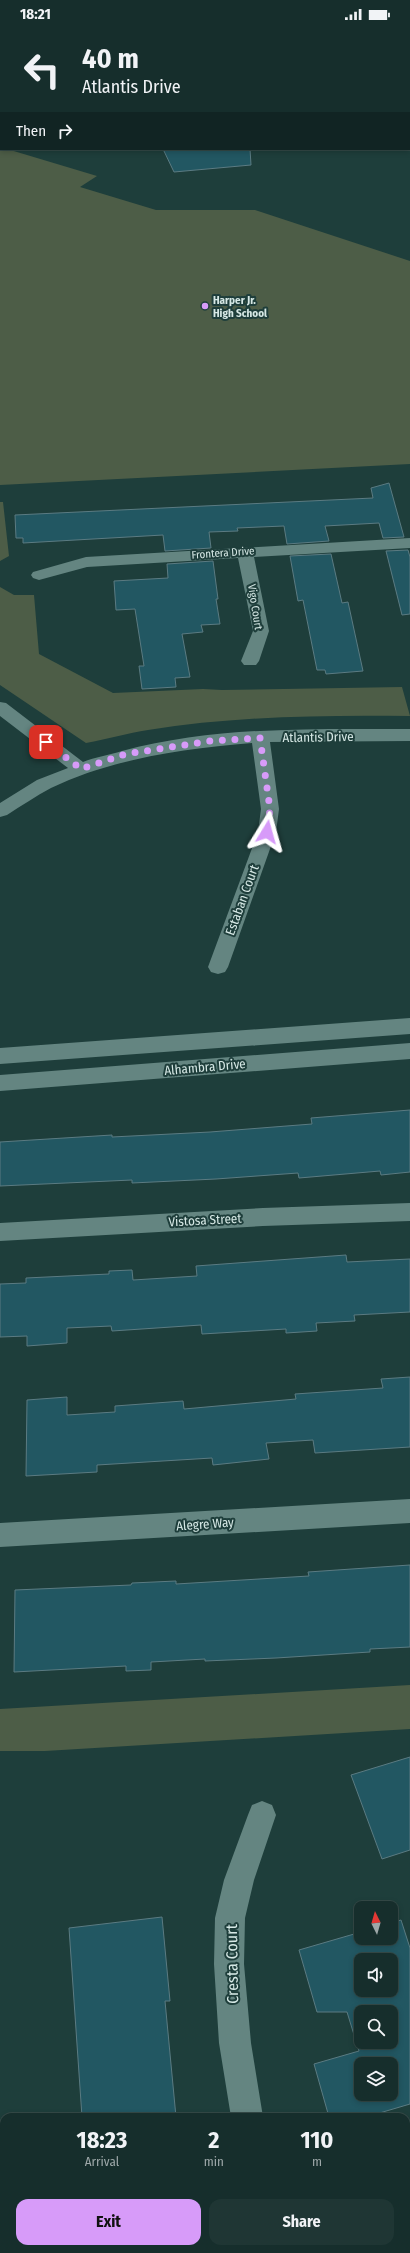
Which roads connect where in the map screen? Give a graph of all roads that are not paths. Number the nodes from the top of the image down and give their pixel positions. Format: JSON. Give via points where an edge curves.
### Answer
{"nodes":[{"id":1,"x":410,"y":542,"type":"edge"},
{"id":2,"x":245,"y":552,"type":"junction"},
{"id":3,"x":38,"y":575,"type":"dead end"},
{"id":4,"x":250,"y":661,"type":"dead end"},
{"id":5,"x":0,"y":707,"type":"edge"},
{"id":6,"x":410,"y":736,"type":"edge"},
{"id":7,"x":260,"y":738,"type":"junction"},
{"id":8,"x":81,"y":769,"type":"junction"},
{"id":9,"x":0,"y":811,"type":"edge"},
{"id":10,"x":218,"y":967,"type":"dead end"},
{"id":11,"x":410,"y":1026,"type":"edge"},
{"id":12,"x":410,"y":1051,"type":"edge"},
{"id":13,"x":0,"y":1056,"type":"edge"},
{"id":14,"x":0,"y":1083,"type":"edge"},
{"id":15,"x":410,"y":1212,"type":"edge"},
{"id":16,"x":0,"y":1232,"type":"edge"},
{"id":17,"x":410,"y":1511,"type":"edge"},
{"id":18,"x":0,"y":1535,"type":"edge"},
{"id":19,"x":262,"y":1815,"type":"dead end"},
{"id":20,"x":246,"y":2113,"type":"edge"}],
"edges":[{"from":1,"to":2,"type":"street","name":"Frontera Drive"},
{"from":2,"to":3,"type":"street","name":"Frontera Drive","via":[[86,562]]},
{"from":2,"to":4,"type":"street","name":"Vigo Court","via":[[261,631]]},
{"from":5,"to":8,"type":"street"},
{"from":6,"to":7,"type":"street","name":"Atlantis Drive"},
{"from":7,"to":8,"type":"street","name":"Atlantis Drive","via":[[210,741],[126,754]]},
{"from":7,"to":10,"type":"street","name":"Estaban Court","via":[[270,809],[267,832]]},
{"from":8,"to":9,"type":"street","name":"Atlantis Drive","via":[[45,785]]},
{"from":11,"to":13,"type":"street","name":"Alhambra Drive"},
{"from":12,"to":14,"type":"street","name":"Alhambra Drive"},
{"from":15,"to":16,"type":"street","name":"Vistosa Street","via":[[263,1217]]},
{"from":17,"to":18,"type":"street","name":"Alegre Way"},
{"from":19,"to":20,"type":"street","name":"Cresta Court","via":[[239,1880],[230,1926],[229,1964],[235,2043]]}]}
